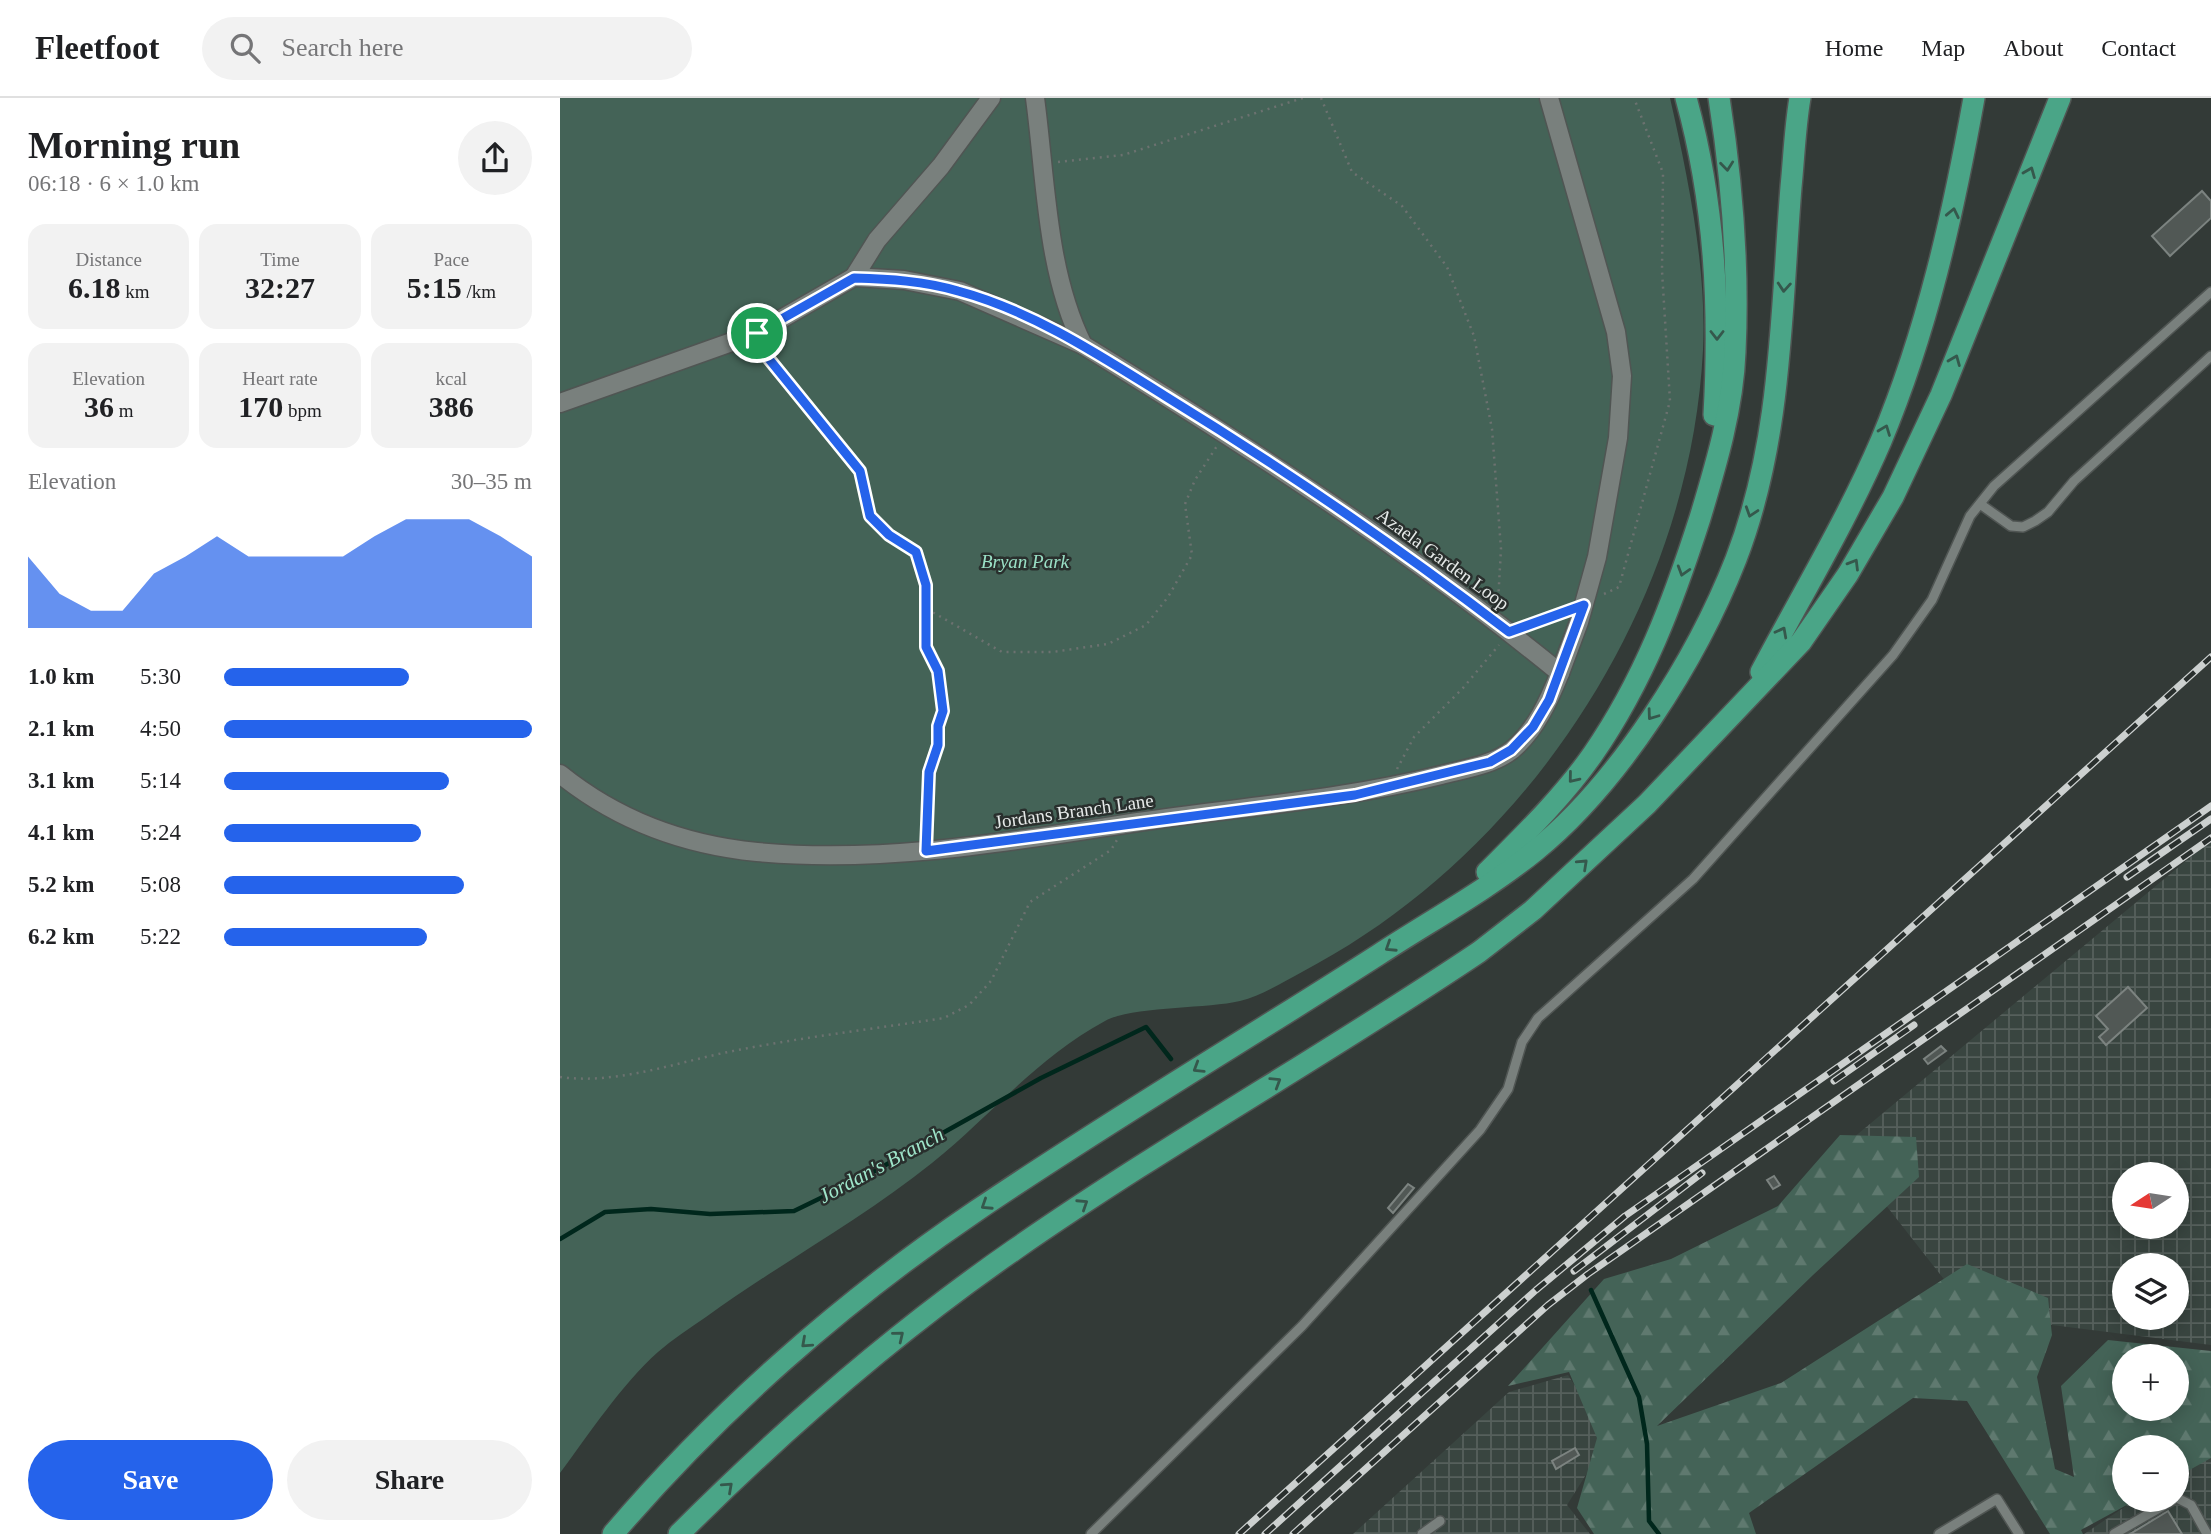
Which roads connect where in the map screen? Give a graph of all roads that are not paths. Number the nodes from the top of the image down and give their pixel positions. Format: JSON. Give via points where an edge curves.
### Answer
{"nodes":[{"id":1,"x":991,"y":98,"type":"edge"},
{"id":2,"x":1035,"y":98,"type":"edge"},
{"id":3,"x":1549,"y":98,"type":"edge"},
{"id":4,"x":1686,"y":98,"type":"edge"},
{"id":5,"x":1718,"y":98,"type":"edge"},
{"id":6,"x":1800,"y":98,"type":"edge"},
{"id":7,"x":1974,"y":98,"type":"edge"},
{"id":8,"x":2060,"y":98,"type":"edge"},
{"id":9,"x":2066,"y":98,"type":"edge"},
{"id":10,"x":2050,"y":124,"type":"junction"},
{"id":11,"x":854,"y":278,"type":"junction"},
{"id":12,"x":2211,"y":292,"type":"edge"},
{"id":13,"x":1083,"y":345,"type":"junction"},
{"id":14,"x":2211,"y":356,"type":"edge"},
{"id":15,"x":560,"y":402,"type":"edge"},
{"id":16,"x":1711,"y":482,"type":"junction"},
{"id":17,"x":1980,"y":504,"type":"junction"},
{"id":18,"x":1560,"y":673,"type":"junction"},
{"id":19,"x":1750,"y":693,"type":"junction"},
{"id":20,"x":560,"y":774,"type":"edge"},
{"id":21,"x":1448,"y":910,"type":"junction"},
{"id":22,"x":2189,"y":1505,"type":"edge"},
{"id":23,"x":2152,"y":1512,"type":"edge"},
{"id":24,"x":1440,"y":1521,"type":"dead end"},
{"id":25,"x":613,"y":1534,"type":"edge"},
{"id":26,"x":679,"y":1534,"type":"edge"},
{"id":27,"x":1091,"y":1534,"type":"edge"},
{"id":28,"x":1422,"y":1534,"type":"edge"},
{"id":29,"x":1939,"y":1534,"type":"edge"},
{"id":30,"x":2019,"y":1534,"type":"edge"},
{"id":31,"x":2114,"y":1534,"type":"edge"},
{"id":32,"x":2207,"y":1534,"type":"edge"}],
"edges":[{"from":1,"to":11,"type":"street","via":[[941,166],[877,240]]},
{"from":2,"to":13,"type":"street","via":[[1057,269],[1071,321]]},
{"from":3,"to":18,"type":"street","via":[[1616,332],[1622,376],[1618,438],[1597,557]]},
{"from":4,"to":16,"type":"highway","one_way":true,"via":[[1717,276]]},
{"from":5,"to":16,"type":"highway","one_way":true,"via":[[1734,243],[1735,354]]},
{"from":6,"to":21,"type":"highway","one_way":true,"via":[[1774,410],[1761,481],[1737,556],[1706,626],[1661,703],[1599,786],[1536,850]]},
{"from":19,"to":7,"type":"highway","one_way":true,"via":[[1880,442],[1916,348],[1953,215]]},
{"from":8,"to":10,"type":"highway"},
{"from":9,"to":10,"type":"highway"},
{"from":19,"to":10,"type":"highway","one_way":true,"via":[[1801,642],[1893,498],[1941,395]]},
{"from":11,"to":13,"type":"street","name":"Azaela Garden Loop","via":[[904,280],[960,291]]},
{"from":11,"to":15,"type":"street","via":[[757,333]]},
{"from":12,"to":17,"type":"lane","via":[[1994,486]]},
{"from":13,"to":18,"type":"street","name":"Azaela Garden Loop","via":[[1226,433],[1402,553]]},
{"from":14,"to":17,"type":"lane","via":[[2035,522],[2011,526]]},
{"from":16,"to":21,"type":"highway","one_way":true,"via":[[1672,607],[1630,695],[1593,754],[1541,818]]},
{"from":17,"to":27,"type":"lane","via":[[1970,516],[1932,600],[1893,654],[1693,878],[1538,1018],[1522,1042],[1502,1100],[1471,1140],[1302,1326]]},
{"from":18,"to":20,"type":"street","name":"Jordans Branch Lane","via":[[1533,727],[1511,750],[1490,762],[1355,795],[926,851],[792,854],[690,840],[664,834],[615,811]]},
{"from":26,"to":19,"type":"highway","one_way":true,"via":[[870,1359],[983,1272],[1430,985],[1534,910],[1647,804]]},
{"from":21,"to":25,"type":"highway","one_way":true,"via":[[1070,1149],[879,1283],[715,1427]]},
{"from":22,"to":32,"type":"lane"},
{"from":23,"to":31,"type":"lane"},
{"from":24,"to":28,"type":"lane"},
{"from":29,"to":30,"type":"lane","via":[[1997,1499]]}]}
